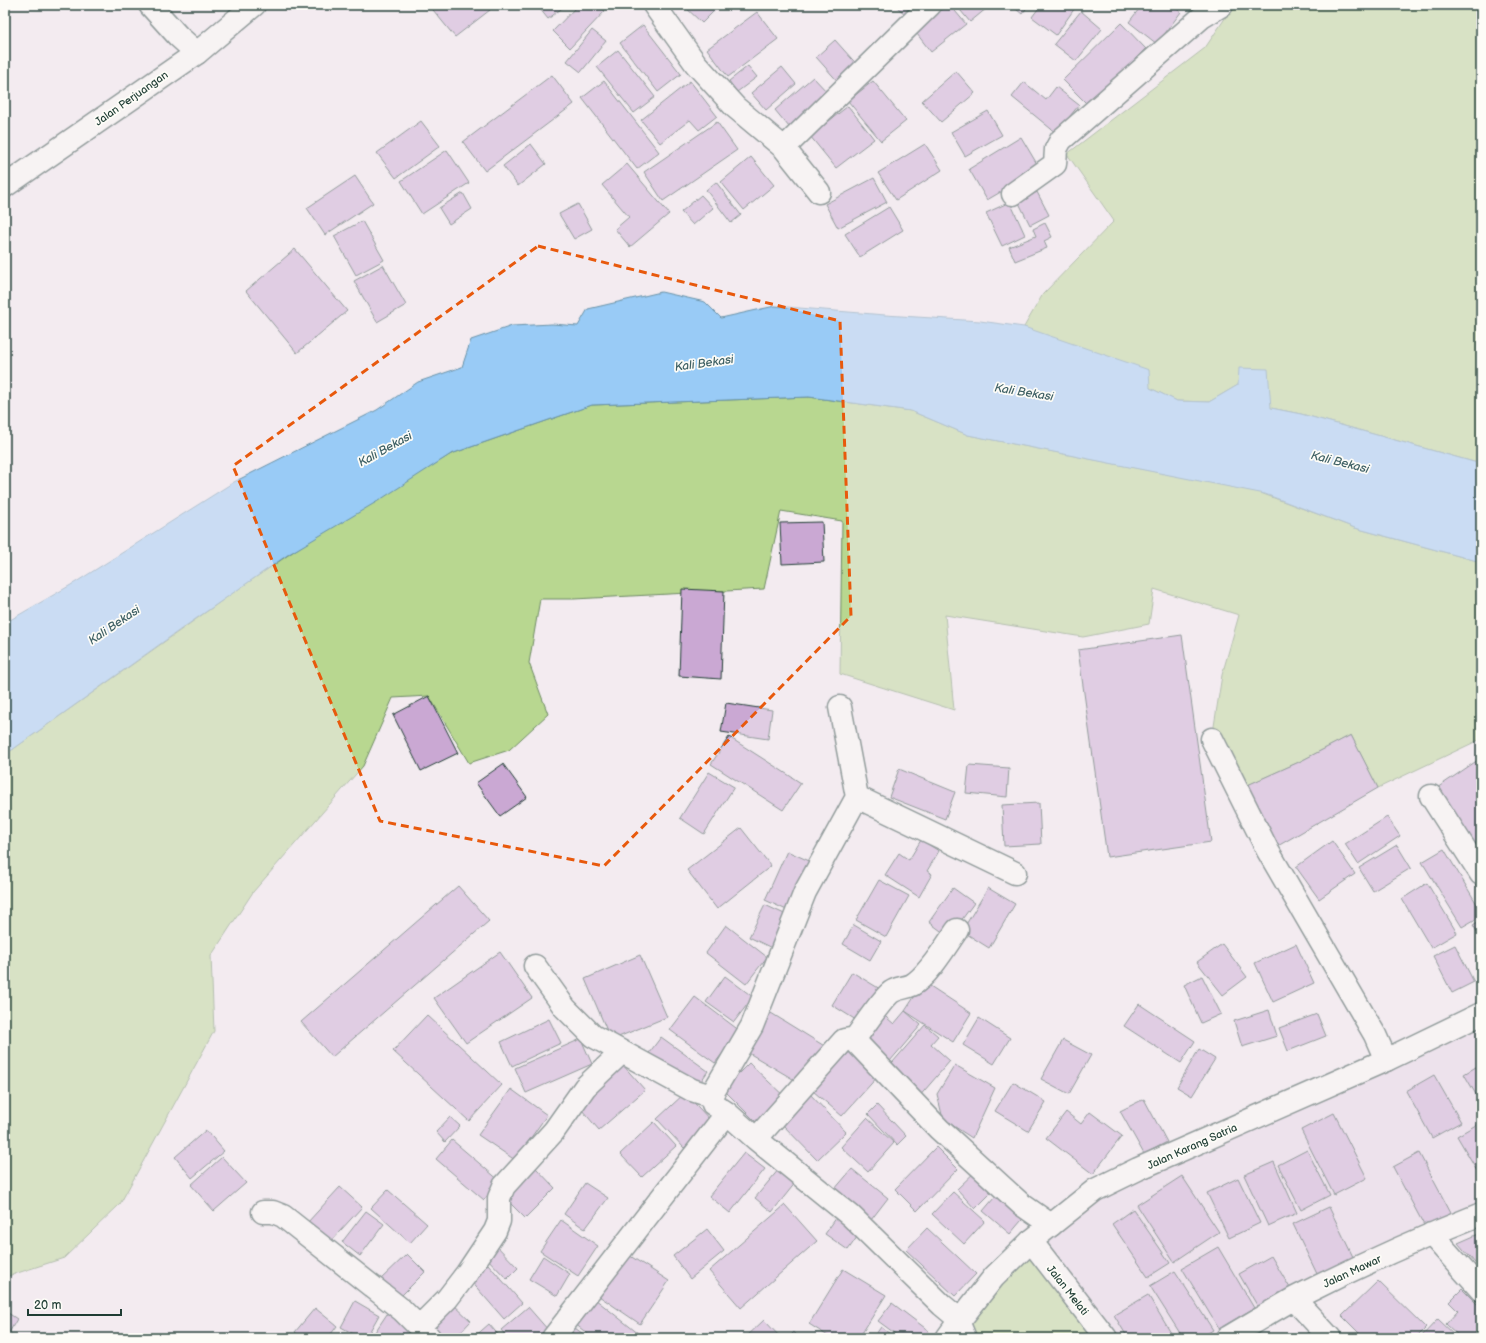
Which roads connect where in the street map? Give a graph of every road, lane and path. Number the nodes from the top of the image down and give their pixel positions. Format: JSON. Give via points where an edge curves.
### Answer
{"nodes":[{"id":1,"x":150,"y":5,"type":"edge"},
{"id":2,"x":254,"y":5,"type":"edge"},
{"id":3,"x":654,"y":5,"type":"edge"},
{"id":4,"x":930,"y":5,"type":"edge"},
{"id":5,"x":1222,"y":5,"type":"edge"},
{"id":6,"x":196,"y":53,"type":"junction"},
{"id":7,"x":784,"y":148,"type":"junction"},
{"id":8,"x":5,"y":186,"type":"edge"},
{"id":9,"x":819,"y":192,"type":"dead end"},
{"id":10,"x":1013,"y":194,"type":"dead end"},
{"id":11,"x":840,"y":707,"type":"dead end"},
{"id":12,"x":1212,"y":739,"type":"dead end"},
{"id":13,"x":1431,"y":796,"type":"dead end"},
{"id":14,"x":857,"y":797,"type":"junction"},
{"id":15,"x":1015,"y":873,"type":"dead end"},
{"id":16,"x":1481,"y":874,"type":"edge"},
{"id":17,"x":957,"y":930,"type":"dead end"},
{"id":18,"x":535,"y":966,"type":"dead end"},
{"id":19,"x":1481,"y":1014,"type":"edge"},
{"id":20,"x":854,"y":1040,"type":"junction"},
{"id":21,"x":621,"y":1053,"type":"junction"},
{"id":22,"x":1386,"y":1060,"type":"junction"},
{"id":23,"x":711,"y":1096,"type":"junction"},
{"id":24,"x":727,"y":1113,"type":"junction"},
{"id":25,"x":756,"y":1139,"type":"junction"},
{"id":26,"x":262,"y":1212,"type":"dead end"},
{"id":27,"x":1481,"y":1214,"type":"edge"},
{"id":28,"x":1051,"y":1225,"type":"junction"},
{"id":29,"x":1431,"y":1234,"type":"junction"},
{"id":30,"x":1031,"y":1241,"type":"junction"},
{"id":31,"x":1481,"y":1290,"type":"edge"},
{"id":32,"x":1294,"y":1299,"type":"junction"},
{"id":33,"x":962,"y":1329,"type":"edge"},
{"id":34,"x":425,"y":1333,"type":"edge"},
{"id":35,"x":553,"y":1338,"type":"edge"},
{"id":36,"x":947,"y":1338,"type":"edge"},
{"id":37,"x":1106,"y":1338,"type":"edge"},
{"id":38,"x":1227,"y":1338,"type":"edge"},
{"id":39,"x":1330,"y":1338,"type":"edge"}],
"edges":[{"from":1,"to":6,"type":"street"},
{"from":2,"to":6,"type":"street","name":"Jalan Perjuangan"},
{"from":3,"to":7,"type":"street","via":[[696,64],[734,107]]},
{"from":4,"to":7,"type":"street"},
{"from":5,"to":10,"type":"street","via":[[1202,16],[1061,140],[1056,150],[1055,164]]},
{"from":6,"to":8,"type":"street","name":"Jalan Perjuangan"},
{"from":7,"to":9,"type":"street"},
{"from":11,"to":14,"type":"street"},
{"from":12,"to":22,"type":"street","via":[[1268,851],[1375,1035]]},
{"from":13,"to":16,"type":"street"},
{"from":14,"to":15,"type":"street"},
{"from":14,"to":23,"type":"street","via":[[805,892],[752,1026]]},
{"from":17,"to":20,"type":"street","via":[[919,979],[890,993]]},
{"from":18,"to":21,"type":"street","via":[[565,1008],[587,1031]]},
{"from":19,"to":22,"type":"street","name":"Jalan Karang Satria"},
{"from":20,"to":25,"type":"street","via":[[844,1040]]},
{"from":20,"to":28,"type":"street","via":[[939,1129],[1021,1204]]},
{"from":21,"to":23,"type":"street","via":[[692,1090]]},
{"from":21,"to":34,"type":"street","via":[[585,1087],[554,1131],[504,1186],[498,1198],[500,1221],[495,1231]]},
{"from":22,"to":28,"type":"street","name":"Jalan Karang Satria","via":[[1138,1169],[1096,1190]]},
{"from":23,"to":24,"type":"street","via":[[713,1104]]},
{"from":24,"to":25,"type":"street"},
{"from":24,"to":35,"type":"street"},
{"from":25,"to":33,"type":"street","via":[[851,1216],[942,1305]]},
{"from":26,"to":34,"type":"street","via":[[273,1212],[282,1216],[402,1310]]},
{"from":27,"to":29,"type":"street","name":"Jalan Mawar"},
{"from":28,"to":30,"type":"street","name":"Jalan Karang Satria"},
{"from":29,"to":31,"type":"street"},
{"from":29,"to":32,"type":"street","name":"Jalan Mawar"},
{"from":30,"to":33,"type":"street","name":"Jalan Karang Satria","via":[[994,1277]]},
{"from":30,"to":37,"type":"street","name":"Jalan Melati"},
{"from":32,"to":38,"type":"street","name":"Jalan Mawar"},
{"from":32,"to":39,"type":"street"},
{"from":33,"to":36,"type":"street","name":"Jalan Karang Satria"}]}
